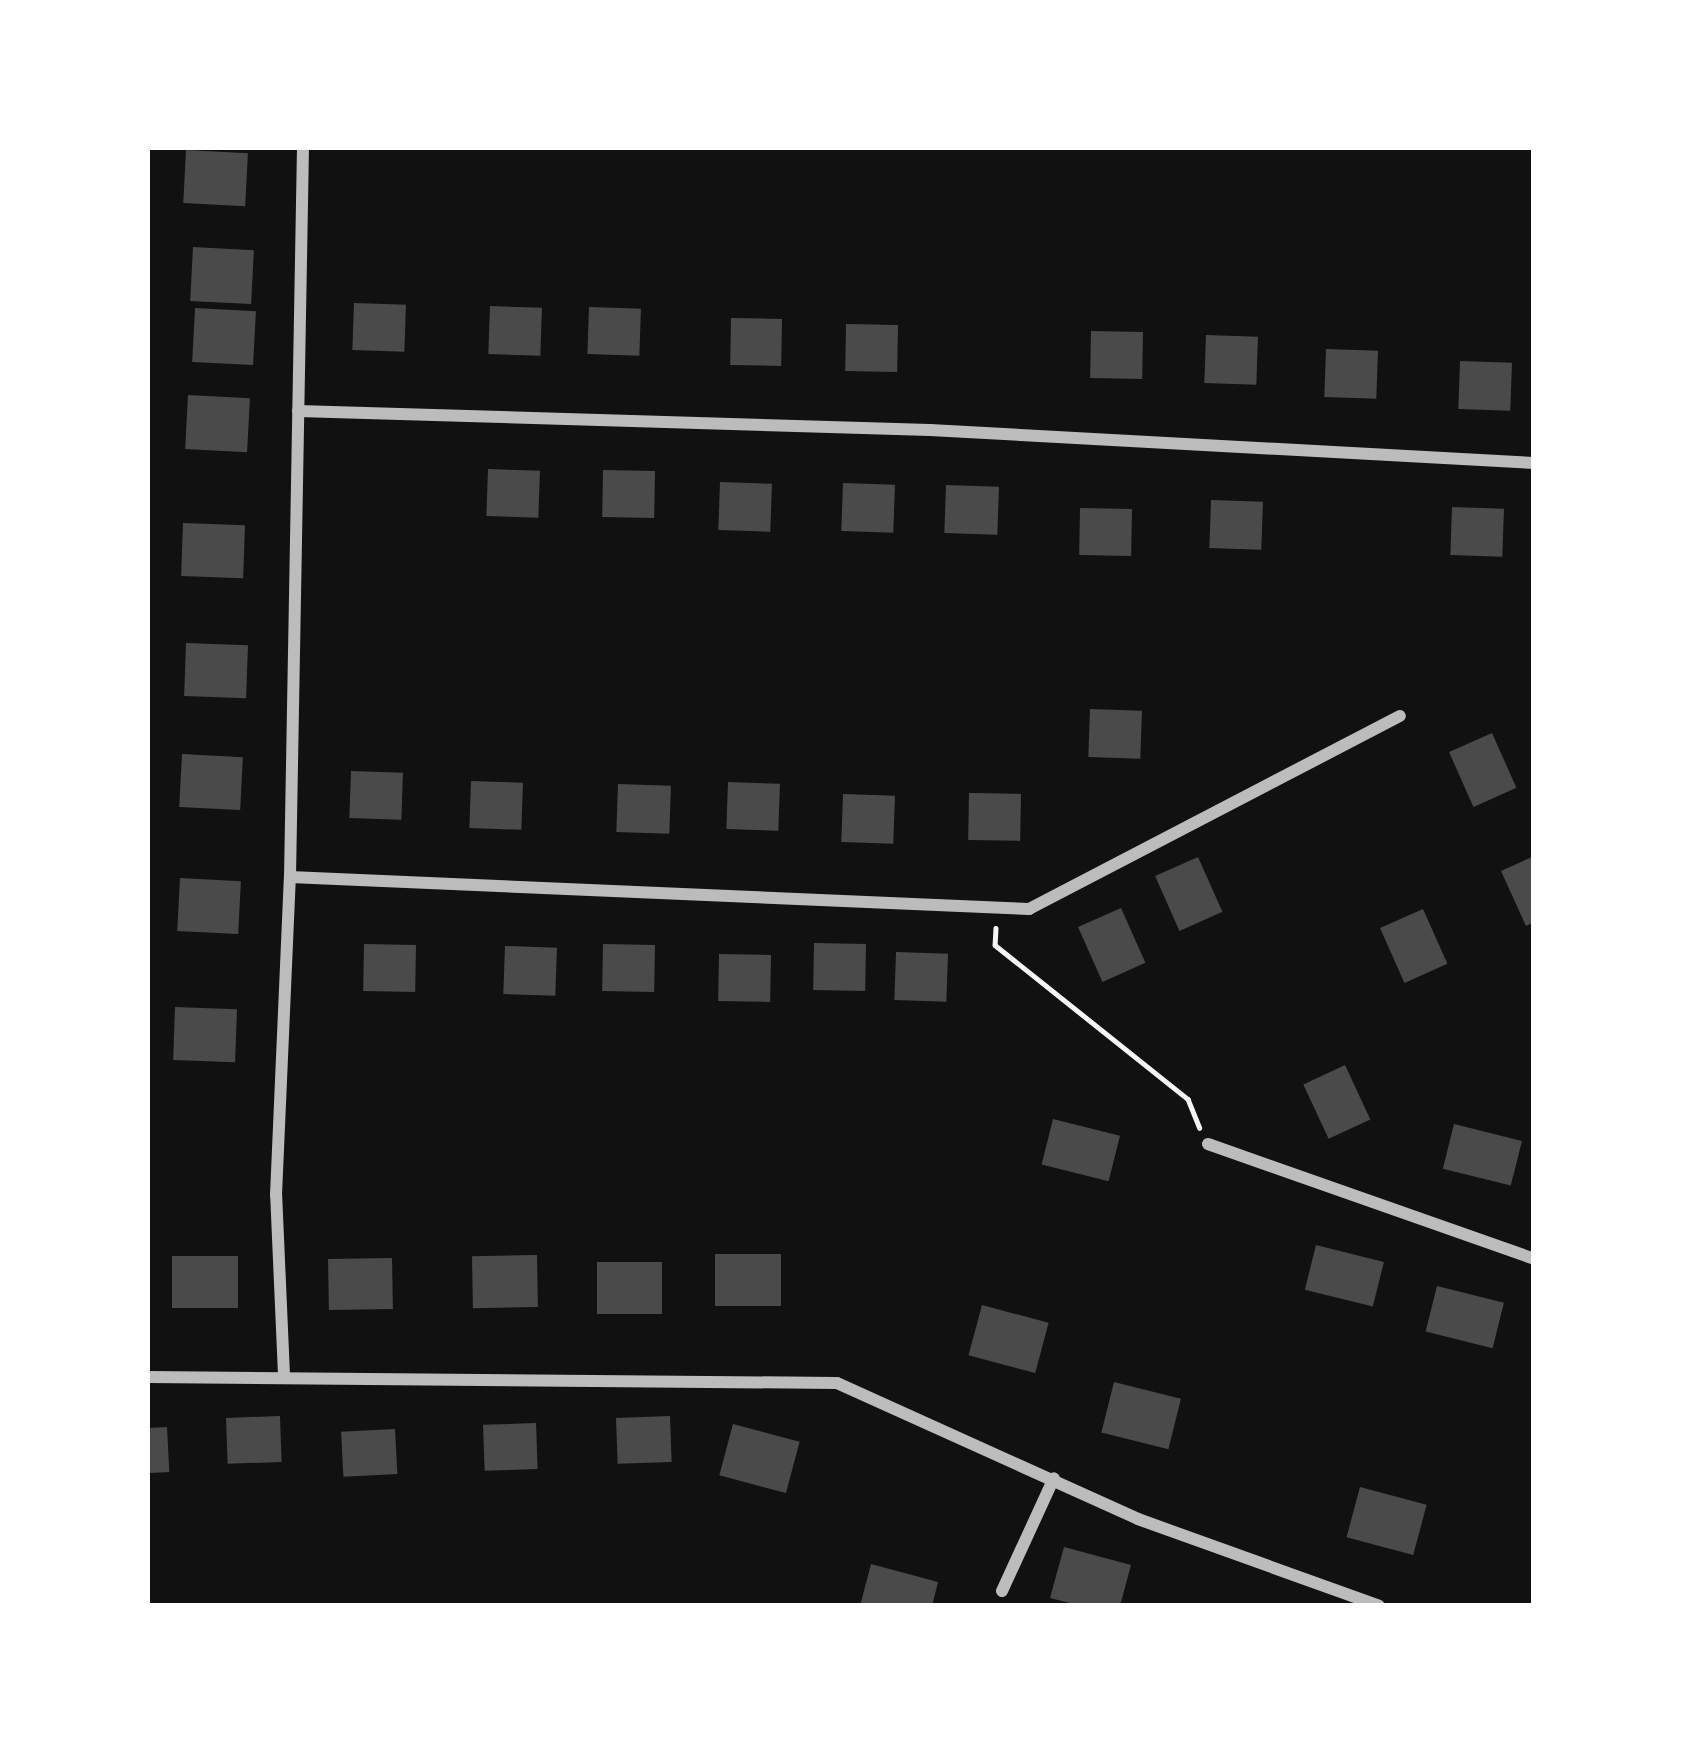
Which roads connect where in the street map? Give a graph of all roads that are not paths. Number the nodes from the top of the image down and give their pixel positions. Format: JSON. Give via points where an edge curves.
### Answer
{"nodes":[{"id":1,"x":302,"y":147,"type":"edge"},
{"id":2,"x":298,"y":411,"type":"junction"},
{"id":3,"x":1534,"y":463,"type":"edge"},
{"id":4,"x":1400,"y":716,"type":"dead end"},
{"id":5,"x":290,"y":878,"type":"junction"},
{"id":6,"x":1208,"y":1144,"type":"road end"},
{"id":7,"x":1534,"y":1259,"type":"edge"},
{"id":8,"x":284,"y":1375,"type":"junction"},
{"id":9,"x":147,"y":1377,"type":"edge"},
{"id":10,"x":1054,"y":1478,"type":"junction"},
{"id":11,"x":1002,"y":1592,"type":"dead end"},
{"id":12,"x":1379,"y":1606,"type":"edge"}],
"edges":[{"from":1,"to":2,"type":"street"},
{"from":2,"to":3,"type":"street","via":[[930,430]]},
{"from":2,"to":5,"type":"street"},
{"from":4,"to":5,"type":"street","via":[[1029,909]]},
{"from":5,"to":8,"type":"street","via":[[276,1195]]},
{"from":6,"to":7,"type":"street"},
{"from":8,"to":9,"type":"street"},
{"from":8,"to":10,"type":"street","via":[[837,1382]]},
{"from":10,"to":11,"type":"street"},
{"from":10,"to":12,"type":"street","via":[[1138,1519]]}]}
